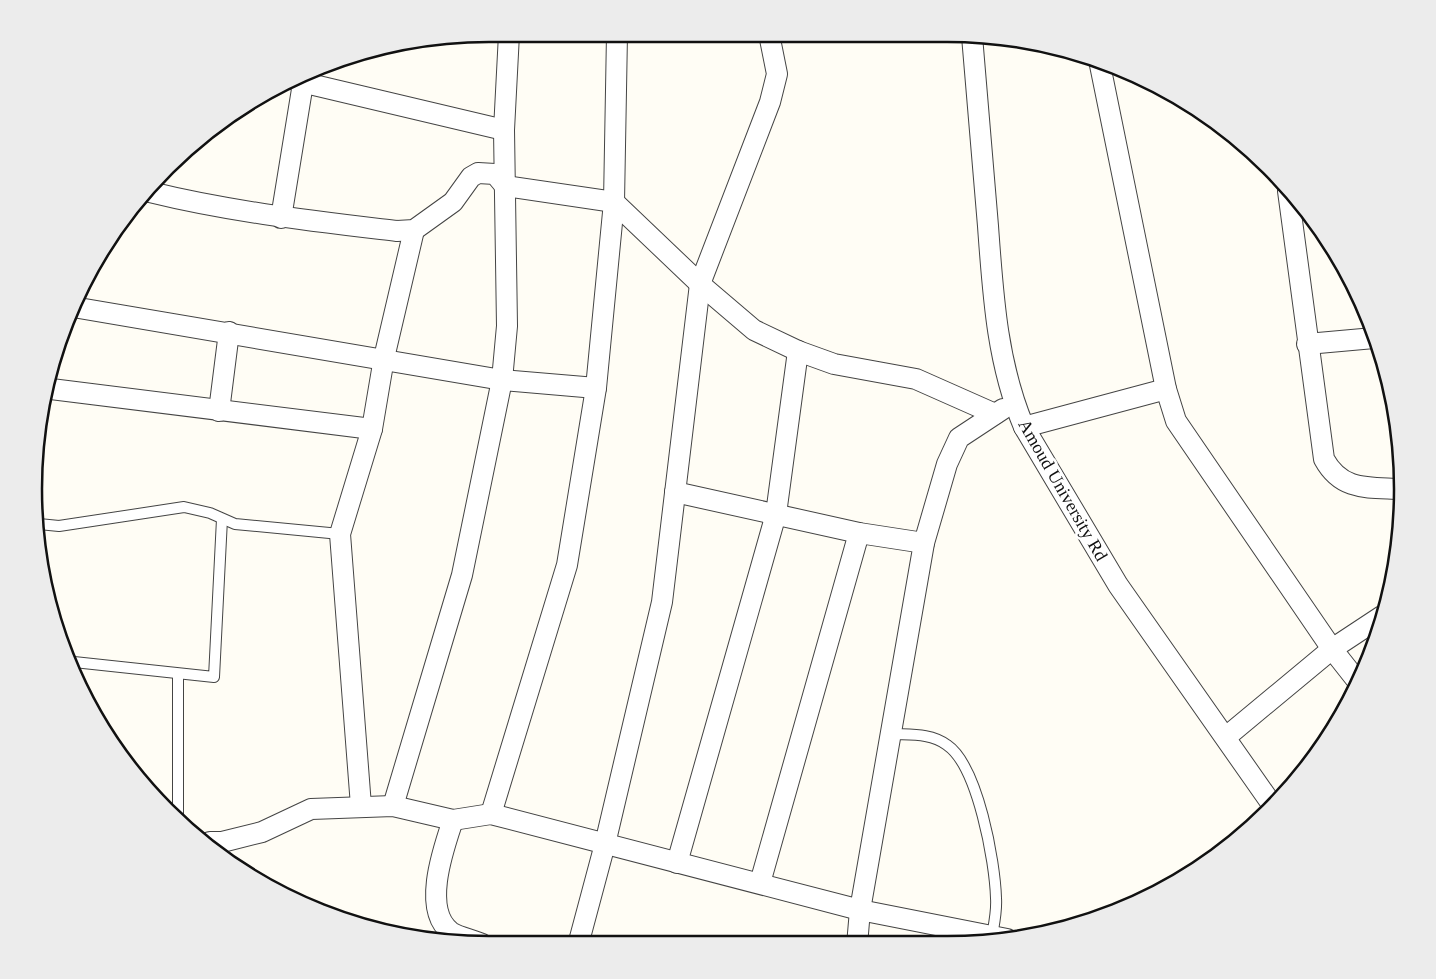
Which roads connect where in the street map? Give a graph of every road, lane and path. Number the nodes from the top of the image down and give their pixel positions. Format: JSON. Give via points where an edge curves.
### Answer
{"nodes":[{"id":1,"x":509,"y":42,"type":"edge"},
{"id":2,"x":618,"y":42,"type":"edge"},
{"id":3,"x":770,"y":42,"type":"edge"},
{"id":4,"x":973,"y":43,"type":"edge"},
{"id":5,"x":1101,"y":70,"type":"edge"},
{"id":6,"x":308,"y":82,"type":"edge"},
{"id":7,"x":300,"y":85,"type":"edge"},
{"id":8,"x":504,"y":130,"type":"junction"},
{"id":9,"x":505,"y":186,"type":"junction"},
{"id":10,"x":155,"y":193,"type":"edge"},
{"id":11,"x":614,"y":202,"type":"junction"},
{"id":12,"x":1289,"y":203,"type":"edge"},
{"id":13,"x":281,"y":218,"type":"junction"},
{"id":14,"x":414,"y":230,"type":"junction"},
{"id":15,"x":700,"y":284,"type":"junction"},
{"id":16,"x":81,"y":308,"type":"edge"},
{"id":17,"x":229,"y":332,"type":"junction"},
{"id":18,"x":1367,"y":339,"type":"edge"},
{"id":19,"x":1307,"y":344,"type":"junction"},
{"id":20,"x":798,"y":351,"type":"junction"},
{"id":21,"x":384,"y":358,"type":"junction"},
{"id":22,"x":502,"y":380,"type":"junction"},
{"id":23,"x":596,"y":388,"type":"junction"},
{"id":24,"x":54,"y":389,"type":"edge"},
{"id":25,"x":1166,"y":389,"type":"junction"},
{"id":26,"x":1013,"y":403,"type":"junction"},
{"id":27,"x":219,"y":411,"type":"junction"},
{"id":28,"x":995,"y":414,"type":"junction"},
{"id":29,"x":1024,"y":427,"type":"junction"},
{"id":30,"x":372,"y":430,"type":"junction"},
{"id":31,"x":1394,"y":488,"type":"edge"},
{"id":32,"x":675,"y":492,"type":"junction"},
{"id":33,"x":776,"y":514,"type":"junction"},
{"id":34,"x":222,"y":519,"type":"junction"},
{"id":35,"x":44,"y":524,"type":"edge"},
{"id":36,"x":859,"y":533,"type":"junction"},
{"id":37,"x":340,"y":534,"type":"junction"},
{"id":38,"x":924,"y":543,"type":"junction"},
{"id":39,"x":1373,"y":622,"type":"edge"},
{"id":40,"x":1332,"y":649,"type":"junction"},
{"id":41,"x":78,"y":662,"type":"edge"},
{"id":42,"x":178,"y":674,"type":"junction"},
{"id":43,"x":1353,"y":675,"type":"edge"},
{"id":44,"x":892,"y":734,"type":"junction"},
{"id":45,"x":1226,"y":737,"type":"junction"},
{"id":46,"x":1269,"y":799,"type":"edge"},
{"id":47,"x":361,"y":806,"type":"junction"},
{"id":48,"x":393,"y":806,"type":"junction"},
{"id":49,"x":178,"y":811,"type":"edge"},
{"id":50,"x":491,"y":814,"type":"junction"},
{"id":51,"x":453,"y":820,"type":"junction"},
{"id":52,"x":215,"y":842,"type":"edge"},
{"id":53,"x":605,"y":844,"type":"junction"},
{"id":54,"x":677,"y":862,"type":"junction"},
{"id":55,"x":760,"y":883,"type":"junction"},
{"id":56,"x":860,"y":910,"type":"junction"},
{"id":57,"x":1000,"y":934,"type":"edge"},
{"id":58,"x":985,"y":935,"type":"edge"},
{"id":59,"x":460,"y":936,"type":"edge"},
{"id":60,"x":580,"y":936,"type":"edge"},
{"id":61,"x":858,"y":936,"type":"edge"}],
"edges":[{"from":1,"to":8,"type":"street"},
{"from":2,"to":11,"type":"street"},
{"from":3,"to":15,"type":"street","via":[[776,74],[770,102]]},
{"from":4,"to":26,"type":"street","name":"Amoud University Rd","via":[[994,302],[1001,356]]},
{"from":5,"to":25,"type":"street"},
{"from":6,"to":8,"type":"street"},
{"from":7,"to":13,"type":"street"},
{"from":8,"to":9,"type":"street"},
{"from":9,"to":11,"type":"street"},
{"from":9,"to":14,"type":"street","via":[[495,174],[478,173],[471,177],[453,202]]},
{"from":9,"to":22,"type":"street","via":[[507,326]]},
{"from":10,"to":13,"type":"street"},
{"from":11,"to":15,"type":"street"},
{"from":11,"to":23,"type":"street"},
{"from":12,"to":19,"type":"street"},
{"from":13,"to":14,"type":"street","via":[[397,231]]},
{"from":14,"to":21,"type":"street"},
{"from":15,"to":20,"type":"street","via":[[754,330]]},
{"from":15,"to":32,"type":"street"},
{"from":16,"to":17,"type":"street"},
{"from":17,"to":21,"type":"street"},
{"from":17,"to":27,"type":"street"},
{"from":18,"to":19,"type":"street"},
{"from":19,"to":31,"type":"street","via":[[1324,460],[1342,481],[1355,486]]},
{"from":20,"to":28,"type":"street","via":[[834,364],[916,380]]},
{"from":20,"to":33,"type":"street"},
{"from":21,"to":22,"type":"street"},
{"from":21,"to":30,"type":"street"},
{"from":22,"to":23,"type":"street"},
{"from":22,"to":48,"type":"street","via":[[462,574]]},
{"from":23,"to":50,"type":"street","via":[[566,564]]},
{"from":24,"to":27,"type":"street"},
{"from":25,"to":29,"type":"street"},
{"from":25,"to":40,"type":"street","via":[[1176,421],[1196,453]]},
{"from":26,"to":28,"type":"street"},
{"from":26,"to":29,"type":"street","name":"Amoud University Rd"},
{"from":27,"to":30,"type":"street"},
{"from":28,"to":38,"type":"street","via":[[960,438],[947,464]]},
{"from":29,"to":45,"type":"street","name":"Amoud University Rd","via":[[1118,585]]},
{"from":30,"to":37,"type":"street"},
{"from":32,"to":33,"type":"street"},
{"from":32,"to":53,"type":"street","via":[[662,602]]},
{"from":33,"to":36,"type":"street"},
{"from":33,"to":54,"type":"street"},
{"from":34,"to":35,"type":"lane","via":[[184,507],[59,526]]},
{"from":34,"to":37,"type":"lane","via":[[235,524]]},
{"from":34,"to":42,"type":"lane","via":[[214,677]]},
{"from":36,"to":38,"type":"street"},
{"from":36,"to":55,"type":"street"},
{"from":37,"to":47,"type":"street"},
{"from":38,"to":44,"type":"street"},
{"from":39,"to":40,"type":"street"},
{"from":40,"to":43,"type":"street"},
{"from":40,"to":45,"type":"street"},
{"from":41,"to":42,"type":"lane"},
{"from":42,"to":49,"type":"lane"},
{"from":44,"to":56,"type":"street"},
{"from":44,"to":57,"type":"lane","via":[[930,736],[948,745],[962,760],[979,804],[991,849]]},
{"from":45,"to":46,"type":"street","name":"Amoud University Rd"},
{"from":47,"to":48,"type":"street"},
{"from":47,"to":52,"type":"street","via":[[311,809],[262,832]]},
{"from":48,"to":51,"type":"street"},
{"from":50,"to":51,"type":"street"},
{"from":50,"to":53,"type":"street"},
{"from":51,"to":59,"type":"street","via":[[439,863],[436,887],[440,916],[450,932]]},
{"from":53,"to":54,"type":"street"},
{"from":53,"to":60,"type":"street"},
{"from":54,"to":55,"type":"street"},
{"from":55,"to":56,"type":"street"},
{"from":56,"to":58,"type":"street"},
{"from":56,"to":61,"type":"street"}]}
